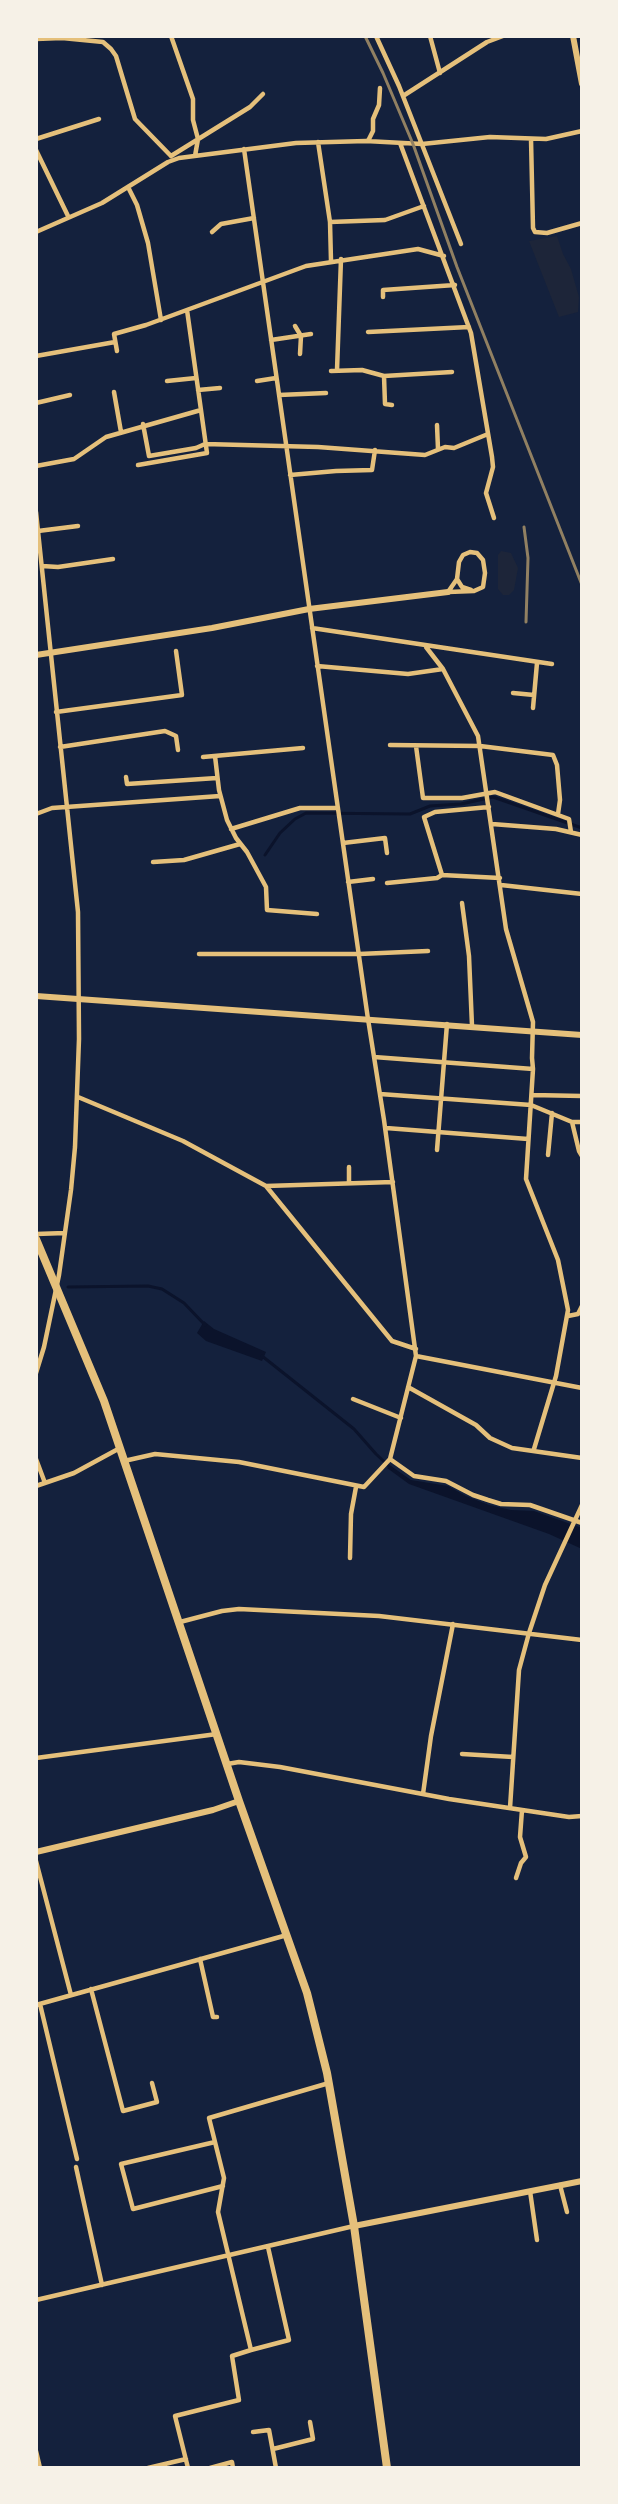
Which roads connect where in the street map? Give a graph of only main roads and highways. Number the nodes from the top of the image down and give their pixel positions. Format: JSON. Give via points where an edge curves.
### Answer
{"nodes":[{"id":1,"x":36,"y":1239,"type":"edge"},
{"id":2,"x":387,"y":2468,"type":"edge"}],
"edges":[{"from":1,"to":2,"type":"highway","via":[[100,1392],[307,1993],[329,2083],[354,2226]]}]}
